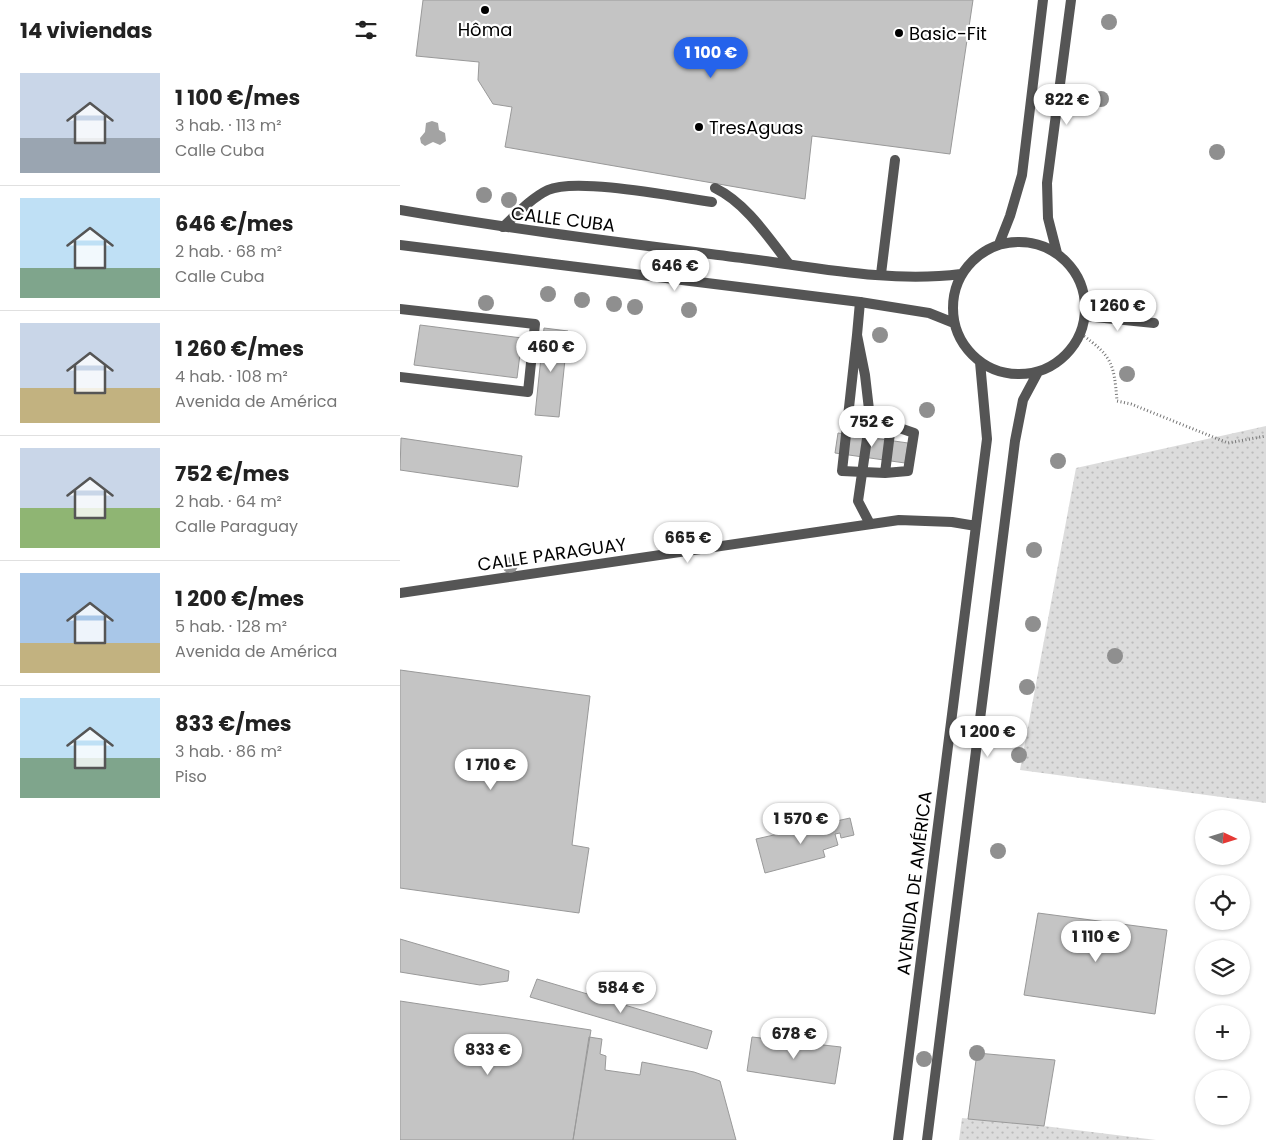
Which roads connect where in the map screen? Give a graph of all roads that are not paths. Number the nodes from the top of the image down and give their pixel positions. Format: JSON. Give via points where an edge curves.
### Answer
{"nodes":[{"id":1,"x":1043,"y":0,"type":"edge"},
{"id":2,"x":1071,"y":0,"type":"edge"},
{"id":3,"x":895,"y":160,"type":"dead end"},
{"id":4,"x":715,"y":188,"type":"dead end"},
{"id":5,"x":712,"y":202,"type":"dead end"},
{"id":6,"x":400,"y":210,"type":"edge"},
{"id":7,"x":503,"y":227,"type":"junction"},
{"id":8,"x":999,"y":244,"type":"junction"},
{"id":9,"x":400,"y":245,"type":"edge"},
{"id":10,"x":1057,"y":253,"type":"junction"},
{"id":11,"x":788,"y":264,"type":"junction"},
{"id":12,"x":881,"y":274,"type":"junction"},
{"id":13,"x":961,"y":274,"type":"junction"},
{"id":14,"x":860,"y":302,"type":"junction"},
{"id":15,"x":400,"y":309,"type":"edge"},
{"id":16,"x":1085,"y":316,"type":"junction"},
{"id":17,"x":954,"y":323,"type":"junction"},
{"id":18,"x":1154,"y":323,"type":"dead end"},
{"id":19,"x":857,"y":335,"type":"junction"},
{"id":20,"x":980,"y":362,"type":"junction"},
{"id":21,"x":1038,"y":372,"type":"junction"},
{"id":22,"x":400,"y":377,"type":"edge"},
{"id":23,"x":870,"y":418,"type":"junction"},
{"id":24,"x":892,"y":425,"type":"junction"},
{"id":25,"x":862,"y":473,"type":"junction"},
{"id":26,"x":886,"y":473,"type":"junction"},
{"id":27,"x":870,"y":524,"type":"junction"},
{"id":28,"x":976,"y":526,"type":"junction"},
{"id":29,"x":400,"y":593,"type":"edge"},
{"id":30,"x":898,"y":1140,"type":"edge"},
{"id":31,"x":927,"y":1140,"type":"edge"}],
"edges":[{"from":1,"to":8,"type":"street","via":[[1022,175]]},
{"from":2,"to":10,"type":"street","via":[[1047,183],[1048,218]]},
{"from":3,"to":12,"type":"street"},
{"from":4,"to":11,"type":"street","via":[[744,209]]},
{"from":5,"to":7,"type":"street","via":[[590,186],[564,186],[548,190]]},
{"from":6,"to":7,"type":"street","name":"CALLE CUBA"},
{"from":7,"to":11,"type":"street","name":"CALLE CUBA"},
{"from":8,"to":10,"type":"street","via":[[1019,241],[1039,244]]},
{"from":8,"to":13,"type":"street","via":[[971,261]]},
{"from":9,"to":14,"type":"street"},
{"from":10,"to":16,"type":"street","via":[[1071,265],[1080,280]]},
{"from":11,"to":12,"type":"street","name":"CALLE CUBA"},
{"from":12,"to":13,"type":"street","name":"CALLE CUBA","via":[[930,278]]},
{"from":13,"to":17,"type":"street","via":[[952,307]]},
{"from":14,"to":17,"type":"street","via":[[928,313]]},
{"from":14,"to":19,"type":"street"},
{"from":15,"to":22,"type":"street","via":[[535,324],[528,392]]},
{"from":16,"to":18,"type":"street"},
{"from":16,"to":21,"type":"street","via":[[1081,334],[1071,350],[1056,364]]},
{"from":17,"to":20,"type":"street","via":[[964,345]]},
{"from":19,"to":23,"type":"street"},
{"from":19,"to":25,"type":"street","via":[[842,471]]},
{"from":20,"to":21,"type":"street","via":[[998,371],[1018,375]]},
{"from":20,"to":28,"type":"street","name":"AVENIDA DE AMÉRICA","via":[[986,439]]},
{"from":21,"to":31,"type":"street","via":[[1023,400],[1015,441]]},
{"from":23,"to":24,"type":"street"},
{"from":23,"to":25,"type":"street"},
{"from":24,"to":26,"type":"street"},
{"from":24,"to":26,"type":"street","via":[[914,433],[908,472]]},
{"from":25,"to":26,"type":"street"},
{"from":25,"to":27,"type":"street","via":[[858,501]]},
{"from":27,"to":28,"type":"street","name":"CALLE PARAGUAY","via":[[898,520]]},
{"from":27,"to":29,"type":"street","name":"CALLE PARAGUAY"},
{"from":28,"to":30,"type":"street","name":"AVENIDA DE AMÉRICA"}]}
